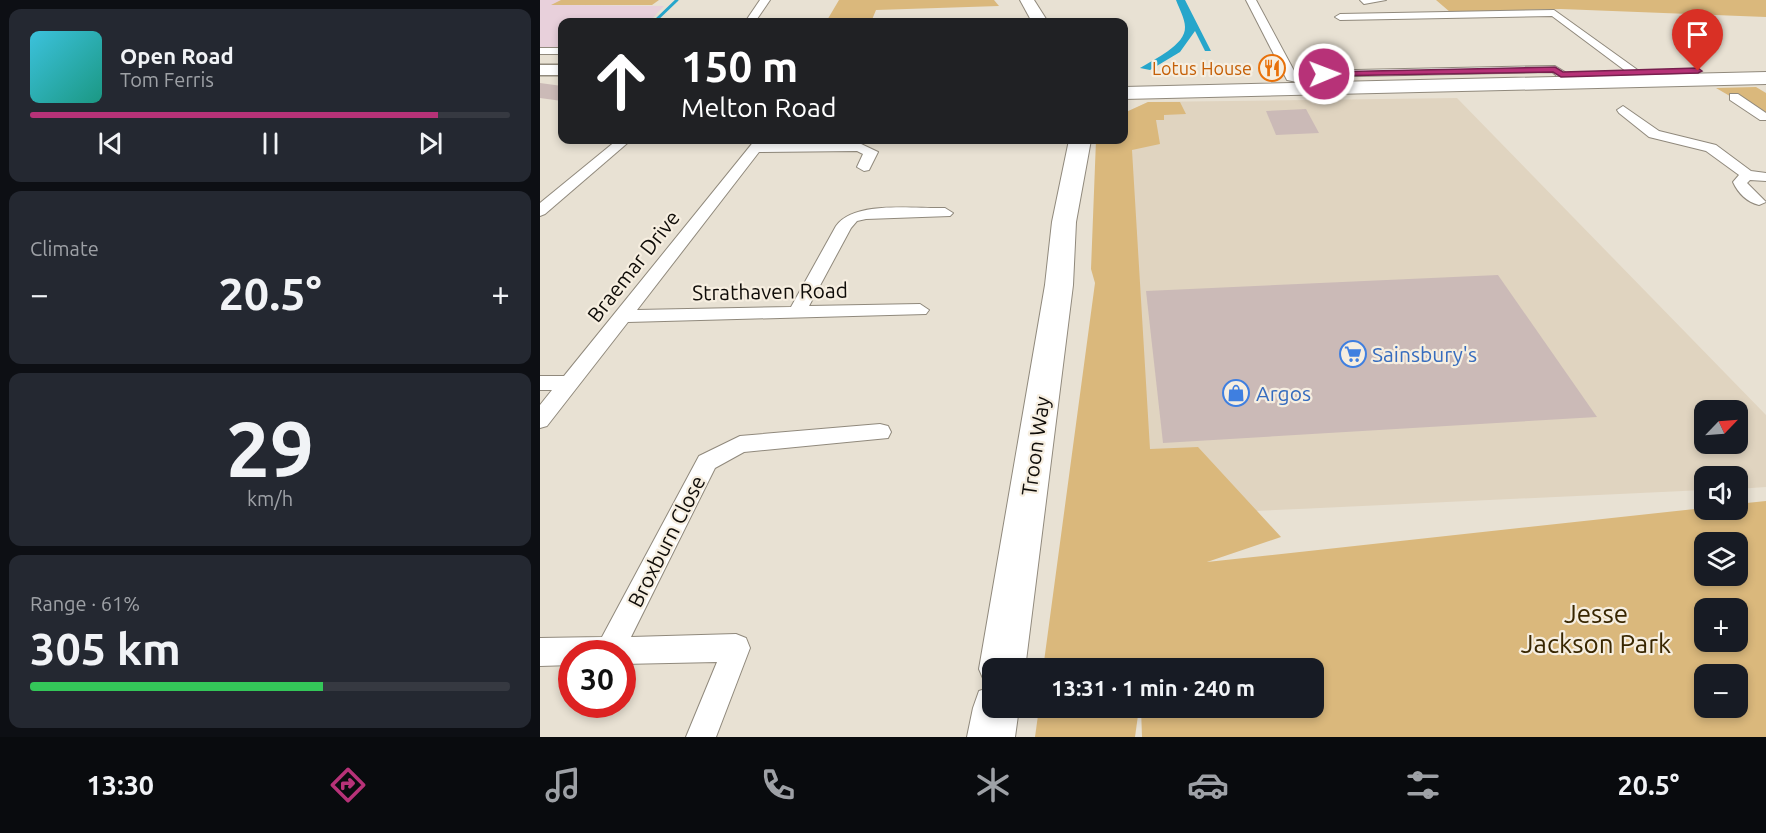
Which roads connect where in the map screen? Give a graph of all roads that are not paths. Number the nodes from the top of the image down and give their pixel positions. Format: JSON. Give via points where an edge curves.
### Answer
{"nodes":[{"id":1,"x":765,"y":0,"type":"edge"},
{"id":2,"x":1027,"y":0,"type":"edge"},
{"id":3,"x":1251,"y":0,"type":"edge"},
{"id":4,"x":1364,"y":0,"type":"edge"},
{"id":5,"x":1381,"y":0,"type":"edge"},
{"id":6,"x":1376,"y":16,"type":"junction"},
{"id":7,"x":1340,"y":17,"type":"dead end"},
{"id":8,"x":753,"y":18,"type":"edge"},
{"id":9,"x":1038,"y":18,"type":"edge"},
{"id":10,"x":540,"y":51,"type":"edge"},
{"id":11,"x":558,"y":51,"type":"edge"},
{"id":12,"x":540,"y":60,"type":"edge"},
{"id":13,"x":558,"y":61,"type":"edge"},
{"id":14,"x":540,"y":70,"type":"edge"},
{"id":15,"x":558,"y":70,"type":"edge"},
{"id":16,"x":1635,"y":73,"type":"junction"},
{"id":17,"x":1491,"y":74,"type":"junction"},
{"id":18,"x":1343,"y":76,"type":"junction"},
{"id":19,"x":1760,"y":76,"type":"edge"},
{"id":20,"x":1300,"y":77,"type":"junction"},
{"id":21,"x":1557,"y":79,"type":"junction"},
{"id":22,"x":1128,"y":82,"type":"edge"},
{"id":23,"x":1406,"y":84,"type":"junction"},
{"id":24,"x":1161,"y":92,"type":"junction"},
{"id":25,"x":1128,"y":93,"type":"edge"},
{"id":26,"x":1734,"y":98,"type":"dead end"},
{"id":27,"x":1128,"y":99,"type":"edge"},
{"id":28,"x":1632,"y":114,"type":"dead end"},
{"id":29,"x":1765,"y":117,"type":"edge"},
{"id":30,"x":1748,"y":118,"type":"dead end"},
{"id":31,"x":619,"y":144,"type":"edge"},
{"id":32,"x":758,"y":144,"type":"edge"},
{"id":33,"x":1059,"y":144,"type":"edge"},
{"id":34,"x":1079,"y":144,"type":"edge"},
{"id":35,"x":864,"y":167,"type":"dead end"},
{"id":36,"x":1747,"y":175,"type":"junction"},
{"id":37,"x":1766,"y":177,"type":"edge"},
{"id":38,"x":1759,"y":201,"type":"dead end"},
{"id":39,"x":540,"y":211,"type":"edge"},
{"id":40,"x":945,"y":213,"type":"dead end"},
{"id":41,"x":1064,"y":222,"type":"junction"},
{"id":42,"x":920,"y":310,"type":"dead end"},
{"id":43,"x":796,"y":313,"type":"junction"},
{"id":44,"x":622,"y":316,"type":"junction"},
{"id":45,"x":540,"y":383,"type":"edge"},
{"id":46,"x":569,"y":383,"type":"junction"},
{"id":47,"x":540,"y":420,"type":"edge"},
{"id":48,"x":880,"y":432,"type":"dead end"},
{"id":49,"x":615,"y":640,"type":"edge"},
{"id":50,"x":636,"y":650,"type":"edge"},
{"id":51,"x":540,"y":652,"type":"edge"},
{"id":52,"x":558,"y":652,"type":"edge"},
{"id":53,"x":1004,"y":658,"type":"edge"},
{"id":54,"x":995,"y":718,"type":"edge"},
{"id":55,"x":701,"y":737,"type":"edge"},
{"id":56,"x":992,"y":737,"type":"edge"}],
"edges":[{"from":1,"to":8,"type":"street"},
{"from":2,"to":9,"type":"highway"},
{"from":3,"to":20,"type":"street"},
{"from":4,"to":5,"type":"street"},
{"from":4,"to":6,"type":"street"},
{"from":6,"to":7,"type":"street"},
{"from":6,"to":16,"type":"street","via":[[1554,13]]},
{"from":10,"to":11,"type":"street"},
{"from":12,"to":13,"type":"main road"},
{"from":14,"to":15,"type":"main road"},
{"from":16,"to":19,"type":"highway"},
{"from":16,"to":21,"type":"highway"},
{"from":17,"to":18,"type":"street"},
{"from":17,"to":21,"type":"highway","via":[[1490,82]]},
{"from":17,"to":23,"type":"highway"},
{"from":18,"to":20,"type":"highway"},
{"from":18,"to":23,"type":"highway"},
{"from":19,"to":21,"type":"highway"},
{"from":20,"to":22,"type":"highway"},
{"from":21,"to":23,"type":"highway"},
{"from":23,"to":24,"type":"highway"},
{"from":24,"to":25,"type":"highway"},
{"from":24,"to":27,"type":"highway"},
{"from":26,"to":29,"type":"street"},
{"from":28,"to":36,"type":"street","via":[[1647,130],[1662,138],[1711,148]]},
{"from":29,"to":30,"type":"street"},
{"from":31,"to":39,"type":"street"},
{"from":32,"to":35,"type":"street","via":[[859,147],[871,152]]},
{"from":32,"to":44,"type":"street","name":"Braemar Drive"},
{"from":33,"to":41,"type":"highway","name":"Troon Way"},
{"from":34,"to":41,"type":"highway","name":"Troon Way"},
{"from":36,"to":37,"type":"street"},
{"from":36,"to":38,"type":"street","via":[[1740,182],[1743,189]]},
{"from":40,"to":43,"type":"street","via":[[865,214],[852,218]]},
{"from":41,"to":53,"type":"highway","name":"Troon Way","via":[[1059,285]]},
{"from":42,"to":43,"type":"street","name":"Strathaven Road"},
{"from":43,"to":44,"type":"street","name":"Strathaven Road"},
{"from":44,"to":46,"type":"street","name":"Braemar Drive"},
{"from":45,"to":46,"type":"street"},
{"from":46,"to":47,"type":"street","name":"Braemar Drive"},
{"from":48,"to":49,"type":"street","name":"Broxburn Close","via":[[740,444],[707,462]]},
{"from":50,"to":55,"type":"street","via":[[736,648]]},
{"from":51,"to":52,"type":"street"},
{"from":54,"to":56,"type":"highway"}]}
